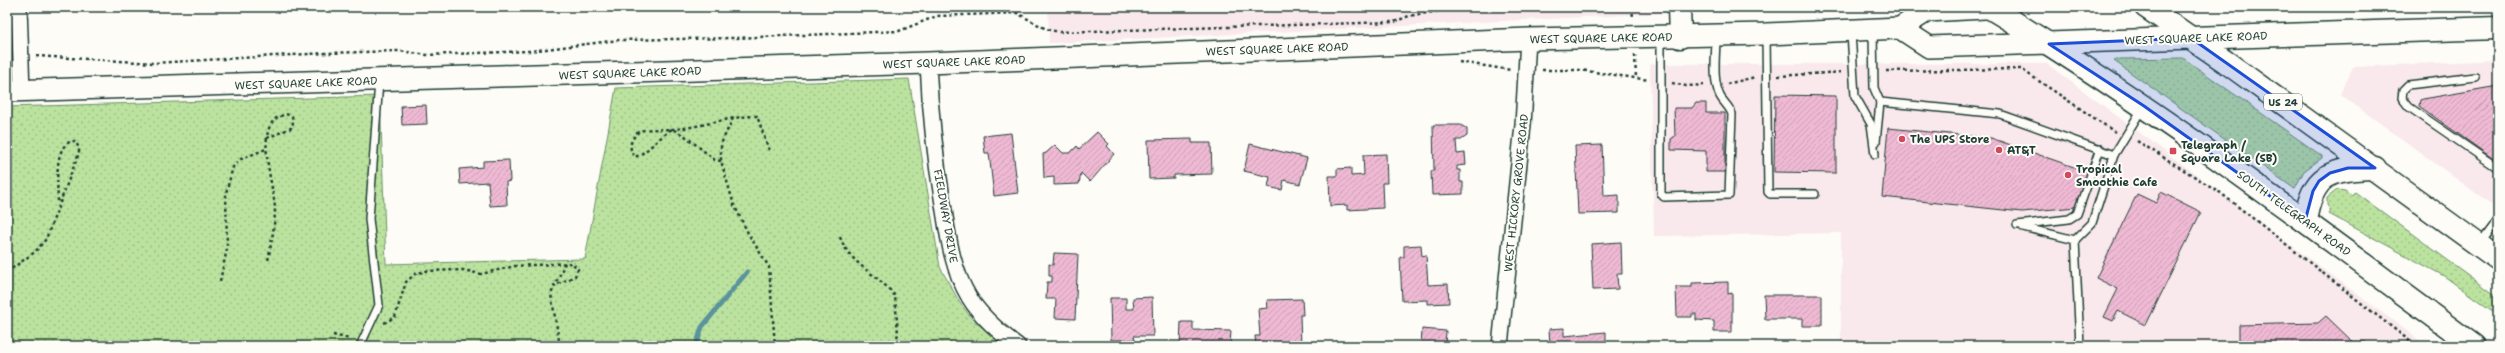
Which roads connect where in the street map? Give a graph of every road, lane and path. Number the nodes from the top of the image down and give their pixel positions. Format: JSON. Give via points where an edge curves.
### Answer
{"nodes":[{"id":1,"x":19,"y":7,"type":"edge"},
{"id":2,"x":1462,"y":7,"type":"edge"},
{"id":3,"x":1632,"y":7,"type":"edge"},
{"id":4,"x":1679,"y":7,"type":"edge"},
{"id":5,"x":1994,"y":7,"type":"edge"},
{"id":6,"x":2146,"y":7,"type":"edge"},
{"id":7,"x":1633,"y":12,"type":"dead end"},
{"id":8,"x":1900,"y":28,"type":"junction"},
{"id":9,"x":2498,"y":28,"type":"edge"},
{"id":10,"x":1873,"y":29,"type":"junction"},
{"id":11,"x":1851,"y":30,"type":"junction"},
{"id":12,"x":1766,"y":34,"type":"junction"},
{"id":13,"x":1716,"y":36,"type":"junction"},
{"id":14,"x":1670,"y":37,"type":"junction"},
{"id":15,"x":2191,"y":38,"type":"junction"},
{"id":16,"x":1528,"y":39,"type":"junction"},
{"id":17,"x":2049,"y":44,"type":"junction"},
{"id":18,"x":31,"y":56,"type":"dead end"},
{"id":19,"x":928,"y":63,"type":"junction"},
{"id":20,"x":1635,"y":66,"type":"dead end"},
{"id":21,"x":1540,"y":70,"type":"dead end"},
{"id":22,"x":1888,"y":71,"type":"dead end"},
{"id":23,"x":1840,"y":72,"type":"dead end"},
{"id":24,"x":1754,"y":77,"type":"dead end"},
{"id":25,"x":1775,"y":77,"type":"dead end"},
{"id":26,"x":2475,"y":77,"type":"dead end"},
{"id":27,"x":1636,"y":78,"type":"junction"},
{"id":28,"x":1651,"y":80,"type":"dead end"},
{"id":29,"x":379,"y":81,"type":"junction"},
{"id":30,"x":1665,"y":82,"type":"dead end"},
{"id":31,"x":1724,"y":84,"type":"dead end"},
{"id":32,"x":1704,"y":85,"type":"dead end"},
{"id":33,"x":14,"y":91,"type":"edge"},
{"id":34,"x":1880,"y":102,"type":"junction"},
{"id":35,"x":2144,"y":106,"type":"junction"},
{"id":36,"x":733,"y":118,"type":"junction"},
{"id":37,"x":672,"y":129,"type":"junction"},
{"id":38,"x":2111,"y":130,"type":"dead end"},
{"id":39,"x":267,"y":138,"type":"junction"},
{"id":40,"x":2146,"y":145,"type":"dead end"},
{"id":41,"x":266,"y":148,"type":"junction"},
{"id":42,"x":2100,"y":149,"type":"junction"},
{"id":43,"x":770,"y":153,"type":"dead end"},
{"id":44,"x":2114,"y":155,"type":"junction"},
{"id":45,"x":721,"y":161,"type":"junction"},
{"id":46,"x":2375,"y":168,"type":"junction"},
{"id":47,"x":2498,"y":168,"type":"edge"},
{"id":48,"x":1815,"y":194,"type":"dead end"},
{"id":49,"x":58,"y":204,"type":"junction"},
{"id":50,"x":2498,"y":220,"type":"edge"},
{"id":51,"x":2305,"y":221,"type":"junction"},
{"id":52,"x":840,"y":237,"type":"dead end"},
{"id":53,"x":2075,"y":240,"type":"junction"},
{"id":54,"x":2493,"y":254,"type":"edge"},
{"id":55,"x":268,"y":261,"type":"dead end"},
{"id":56,"x":565,"y":263,"type":"junction"},
{"id":57,"x":7,"y":272,"type":"edge"},
{"id":58,"x":220,"y":281,"type":"dead end"},
{"id":59,"x":553,"y":286,"type":"junction"},
{"id":60,"x":370,"y":325,"type":"junction"},
{"id":61,"x":333,"y":335,"type":"dead end"},
{"id":62,"x":361,"y":344,"type":"edge"},
{"id":63,"x":560,"y":346,"type":"edge"},
{"id":64,"x":775,"y":346,"type":"edge"},
{"id":65,"x":894,"y":346,"type":"edge"},
{"id":66,"x":1018,"y":346,"type":"edge"},
{"id":67,"x":1500,"y":346,"type":"edge"},
{"id":68,"x":2080,"y":346,"type":"edge"},
{"id":69,"x":2416,"y":346,"type":"edge"},
{"id":70,"x":2474,"y":346,"type":"edge"}],
"edges":[{"from":1,"to":33,"type":"street"},
{"from":2,"to":18,"type":"path","via":[[1409,16],[1394,22],[1236,28],[1053,32],[1017,14],[937,16],[899,31],[619,40],[523,51],[427,55],[400,51],[326,53],[154,63]]},
{"from":3,"to":7,"type":"path"},
{"from":4,"to":14,"type":"highway"},
{"from":5,"to":8,"type":"street","name":"WEST SQUARE LAKE ROAD","via":[[1927,12]]},
{"from":5,"to":17,"type":"highway","name":"SOUTH TELEGRAPH ROAD"},
{"from":6,"to":15,"type":"highway","number":"US 24"},
{"from":8,"to":10,"type":"street","name":"WEST SQUARE LAKE ROAD"},
{"from":8,"to":17,"type":"street","name":"WEST SQUARE LAKE ROAD","via":[[1929,47]]},
{"from":9,"to":15,"type":"highway","name":"WEST SQUARE LAKE ROAD"},
{"from":10,"to":11,"type":"street","name":"WEST SQUARE LAKE ROAD"},
{"from":10,"to":34,"type":"lane","via":[[1874,88]]},
{"from":11,"to":12,"type":"street","name":"WEST SQUARE LAKE ROAD"},
{"from":11,"to":34,"type":"lane","via":[[1856,96],[1871,124],[1875,154]]},
{"from":12,"to":13,"type":"street","name":"WEST SQUARE LAKE ROAD"},
{"from":12,"to":48,"type":"lane","via":[[1768,192]]},
{"from":13,"to":14,"type":"street","name":"WEST SQUARE LAKE ROAD"},
{"from":13,"to":14,"type":"lane","via":[[1716,85],[1720,98],[1728,105],[1732,114],[1729,195],[1664,197],[1661,194],[1659,118]]},
{"from":14,"to":16,"type":"street","name":"WEST SQUARE LAKE ROAD"},
{"from":15,"to":17,"type":"street","name":"WEST SQUARE LAKE ROAD"},
{"from":15,"to":46,"type":"highway","number":"US 24"},
{"from":16,"to":19,"type":"street","name":"WEST SQUARE LAKE ROAD"},
{"from":16,"to":67,"type":"street","name":"WEST HICKORY GROVE ROAD","via":[[1523,125]]},
{"from":17,"to":35,"type":"highway","name":"SOUTH TELEGRAPH ROAD"},
{"from":19,"to":29,"type":"street","name":"WEST SQUARE LAKE ROAD"},
{"from":19,"to":66,"type":"street","name":"FIELDWAY DRIVE","via":[[938,177],[957,272],[978,310]]},
{"from":20,"to":27,"type":"path"},
{"from":21,"to":27,"type":"path","via":[[1580,70]]},
{"from":22,"to":38,"type":"path","via":[[2021,69]]},
{"from":23,"to":25,"type":"path"},
{"from":24,"to":31,"type":"path"},
{"from":26,"to":47,"type":"lane","via":[[2408,85],[2403,90],[2402,98],[2409,107]]},
{"from":27,"to":28,"type":"path"},
{"from":29,"to":33,"type":"street","name":"WEST SQUARE LAKE ROAD"},
{"from":29,"to":60,"type":"lane","via":[[369,218],[379,305]]},
{"from":30,"to":32,"type":"path","via":[[1686,86]]},
{"from":34,"to":42,"type":"lane","via":[[2000,114]]},
{"from":35,"to":44,"type":"lane"},
{"from":35,"to":51,"type":"highway","name":"SOUTH TELEGRAPH ROAD"},
{"from":36,"to":37,"type":"path"},
{"from":36,"to":43,"type":"path","via":[[757,116]]},
{"from":36,"to":45,"type":"path","via":[[722,144]]},
{"from":37,"to":37,"type":"path","via":[[652,128],[639,131],[630,143],[630,151],[635,157],[640,155]]},
{"from":37,"to":45,"type":"path","via":[[715,160]]},
{"from":39,"to":39,"type":"path","via":[[271,122],[283,115],[292,116],[294,121],[291,128]]},
{"from":39,"to":41,"type":"path"},
{"from":40,"to":69,"type":"path","via":[[2218,191]]},
{"from":41,"to":55,"type":"path","via":[[275,210]]},
{"from":41,"to":58,"type":"path","via":[[241,159],[232,167],[226,193],[227,249]]},
{"from":42,"to":44,"type":"lane"},
{"from":42,"to":53,"type":"lane","via":[[2077,214],[2069,219],[2017,225]]},
{"from":44,"to":53,"type":"lane","via":[[2092,223]]},
{"from":45,"to":64,"type":"path","via":[[734,205],[769,267]]},
{"from":46,"to":51,"type":"highway","via":[[2348,168],[2330,173],[2319,181],[2313,191]]},
{"from":46,"to":54,"type":"highway","number":"US 24"},
{"from":49,"to":49,"type":"path","via":[[60,153],[70,141],[75,141],[79,148],[78,153]]},
{"from":49,"to":57,"type":"path","via":[[46,239],[35,252]]},
{"from":50,"to":54,"type":"lane"},
{"from":51,"to":70,"type":"highway","name":"SOUTH TELEGRAPH ROAD"},
{"from":52,"to":65,"type":"path","via":[[844,249],[851,258],[895,296],[898,334]]},
{"from":53,"to":68,"type":"lane"},
{"from":56,"to":59,"type":"path"},
{"from":56,"to":59,"type":"path","via":[[572,263],[578,269],[578,273],[568,281]]},
{"from":56,"to":60,"type":"path","via":[[515,266],[481,274],[463,270],[426,271],[415,274],[406,282],[395,317],[385,323]]},
{"from":59,"to":63,"type":"path","via":[[552,311]]},
{"from":60,"to":62,"type":"lane"},
{"from":61,"to":62,"type":"path"}]}
